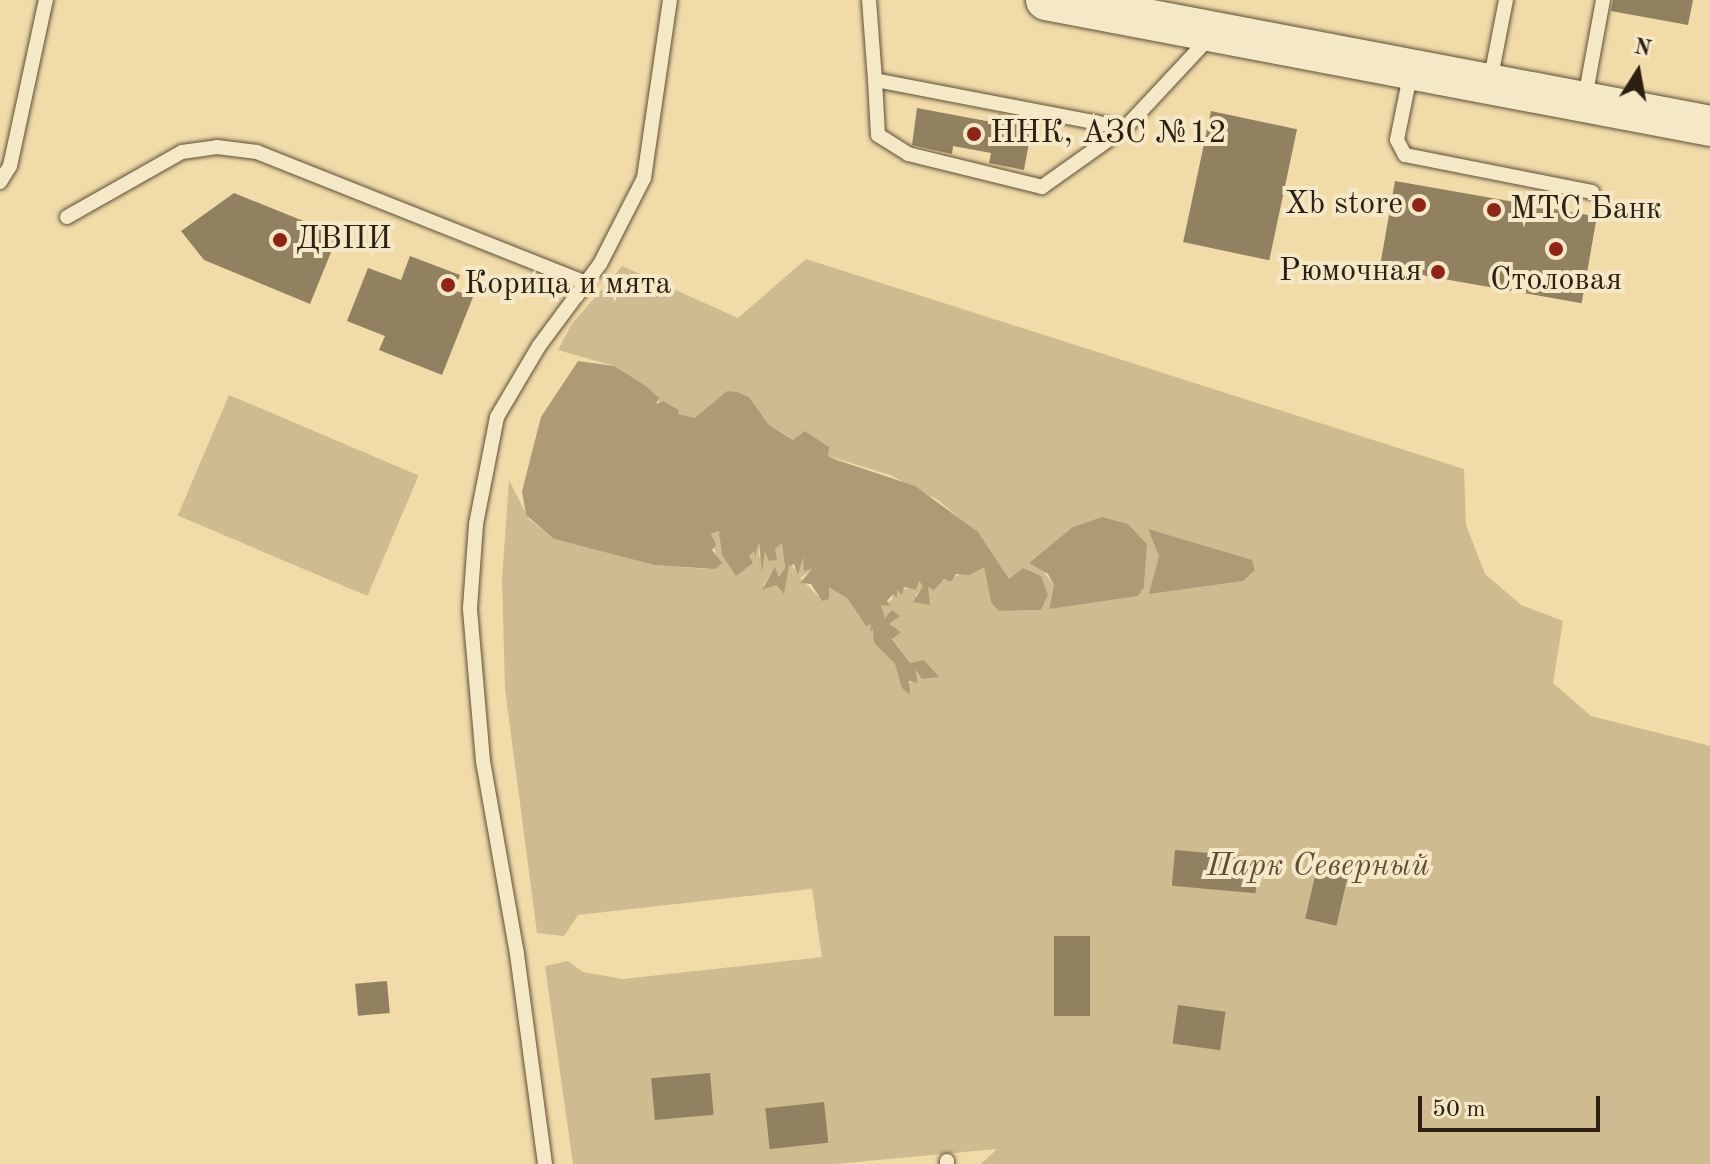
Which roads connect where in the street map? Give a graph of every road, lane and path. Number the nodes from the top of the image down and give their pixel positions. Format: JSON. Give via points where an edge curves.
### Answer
{"nodes":[{"id":1,"x":46,"y":0,"type":"edge"},
{"id":2,"x":670,"y":0,"type":"edge"},
{"id":3,"x":869,"y":0,"type":"edge"},
{"id":4,"x":1046,"y":0,"type":"edge"},
{"id":5,"x":1506,"y":0,"type":"edge"},
{"id":6,"x":1603,"y":0,"type":"edge"},
{"id":7,"x":1214,"y":33,"type":"junction"},
{"id":8,"x":1411,"y":70,"type":"junction"},
{"id":9,"x":875,"y":80,"type":"junction"},
{"id":10,"x":1489,"y":85,"type":"junction"},
{"id":11,"x":1584,"y":103,"type":"junction"},
{"id":12,"x":1710,"y":126,"type":"edge"},
{"id":13,"x":1125,"y":128,"type":"junction"},
{"id":14,"x":0,"y":182,"type":"edge"},
{"id":15,"x":1592,"y":192,"type":"dead end"},
{"id":16,"x":67,"y":217,"type":"dead end"},
{"id":17,"x":586,"y":283,"type":"junction"},
{"id":18,"x":545,"y":1164,"type":"edge"}],
"edges":[{"from":1,"to":14,"type":"lane","via":[[10,166]]},
{"from":2,"to":17,"type":"lane","via":[[644,178]]},
{"from":3,"to":9,"type":"lane"},
{"from":4,"to":7,"type":"main road"},
{"from":5,"to":10,"type":"lane"},
{"from":6,"to":11,"type":"lane"},
{"from":7,"to":8,"type":"main road"},
{"from":7,"to":13,"type":"lane"},
{"from":8,"to":10,"type":"main road"},
{"from":8,"to":15,"type":"lane","via":[[1397,140],[1405,155]]},
{"from":9,"to":13,"type":"lane"},
{"from":9,"to":13,"type":"lane","via":[[878,135],[888,142],[908,154],[1042,187]]},
{"from":10,"to":11,"type":"main road"},
{"from":11,"to":12,"type":"main road"},
{"from":16,"to":17,"type":"lane","via":[[182,152],[217,147],[257,152]]},
{"from":17,"to":18,"type":"lane","via":[[539,346],[497,417],[480,487],[470,608],[483,761],[517,954]]}]}
